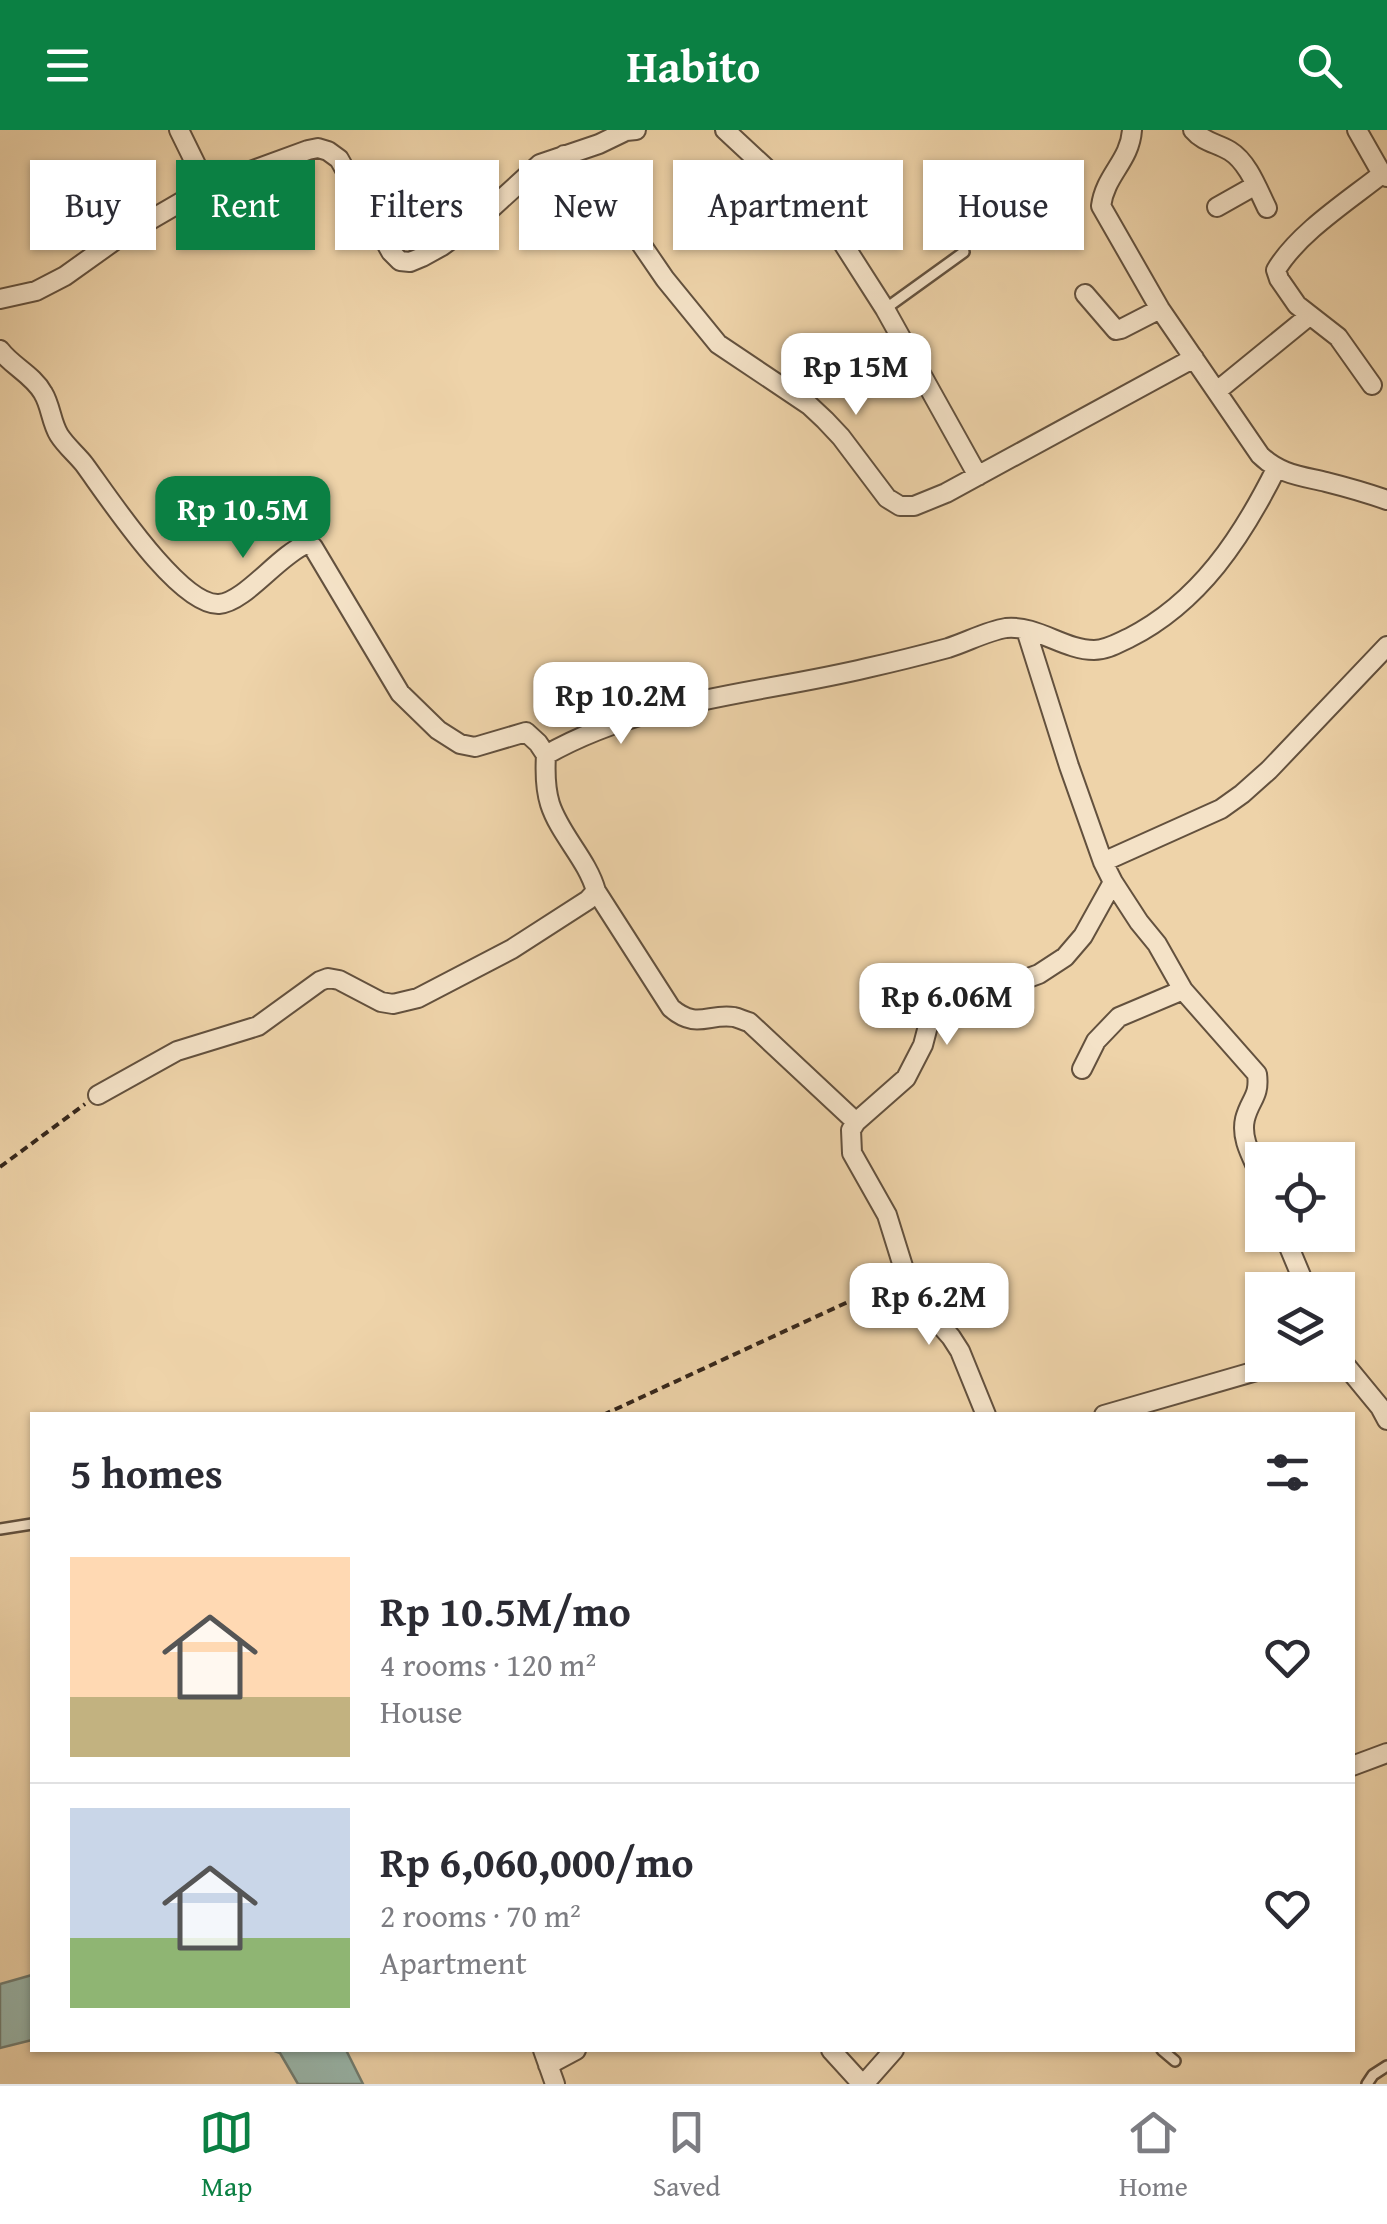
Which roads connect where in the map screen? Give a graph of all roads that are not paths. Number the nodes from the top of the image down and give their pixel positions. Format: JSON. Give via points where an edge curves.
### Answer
{"nodes":[{"id":1,"x":179,"y":130,"type":"edge"},
{"id":2,"x":636,"y":130,"type":"edge"},
{"id":3,"x":726,"y":130,"type":"edge"},
{"id":4,"x":1132,"y":130,"type":"edge"},
{"id":5,"x":1193,"y":130,"type":"edge"},
{"id":6,"x":1357,"y":130,"type":"edge"},
{"id":7,"x":626,"y":131,"type":"edge"},
{"id":8,"x":564,"y":155,"type":"junction"},
{"id":9,"x":194,"y":160,"type":"edge"},
{"id":10,"x":277,"y":160,"type":"edge"},
{"id":11,"x":1384,"y":175,"type":"edge"},
{"id":12,"x":1256,"y":186,"type":"junction"},
{"id":13,"x":176,"y":204,"type":"edge"},
{"id":14,"x":1216,"y":207,"type":"dead end"},
{"id":15,"x":1267,"y":208,"type":"dead end"},
{"id":16,"x":964,"y":252,"type":"dead end"},
{"id":17,"x":1085,"y":294,"type":"dead end"},
{"id":18,"x":0,"y":300,"type":"edge"},
{"id":19,"x":886,"y":309,"type":"junction"},
{"id":20,"x":1160,"y":309,"type":"junction"},
{"id":21,"x":1309,"y":316,"type":"junction"},
{"id":22,"x":0,"y":350,"type":"edge"},
{"id":23,"x":1194,"y":358,"type":"junction"},
{"id":24,"x":1372,"y":385,"type":"dead end"},
{"id":25,"x":1217,"y":390,"type":"junction"},
{"id":26,"x":1276,"y":468,"type":"junction"},
{"id":27,"x":978,"y":476,"type":"junction"},
{"id":28,"x":1387,"y":500,"type":"edge"},
{"id":29,"x":1026,"y":630,"type":"junction"},
{"id":30,"x":1387,"y":646,"type":"edge"},
{"id":31,"x":546,"y":756,"type":"junction"},
{"id":32,"x":1103,"y":862,"type":"junction"},
{"id":33,"x":1113,"y":882,"type":"junction"},
{"id":34,"x":596,"y":891,"type":"junction"},
{"id":35,"x":1183,"y":990,"type":"junction"},
{"id":36,"x":1082,"y":1069,"type":"dead end"},
{"id":37,"x":98,"y":1094,"type":"road end"},
{"id":38,"x":856,"y":1122,"type":"junction"},
{"id":39,"x":1247,"y":1142,"type":"edge"},
{"id":40,"x":1245,"y":1374,"type":"edge"},
{"id":41,"x":1355,"y":1376,"type":"edge"},
{"id":42,"x":1384,"y":1409,"type":"edge"},
{"id":43,"x":985,"y":1412,"type":"edge"},
{"id":44,"x":1114,"y":1412,"type":"edge"},
{"id":45,"x":30,"y":1524,"type":"edge"},
{"id":46,"x":0,"y":1529,"type":"edge"},
{"id":47,"x":1387,"y":1754,"type":"edge"},
{"id":48,"x":1355,"y":1765,"type":"edge"},
{"id":49,"x":833,"y":2052,"type":"edge"},
{"id":50,"x":892,"y":2052,"type":"edge"},
{"id":51,"x":1165,"y":2052,"type":"edge"},
{"id":52,"x":546,"y":2058,"type":"edge"},
{"id":53,"x":1176,"y":2061,"type":"dead end"},
{"id":54,"x":1387,"y":2066,"type":"edge"},
{"id":55,"x":555,"y":2084,"type":"edge"},
{"id":56,"x":863,"y":2084,"type":"edge"},
{"id":57,"x":1367,"y":2084,"type":"edge"}],
"edges":[{"from":1,"to":9,"type":"street"},
{"from":2,"to":7,"type":"street"},
{"from":3,"to":19,"type":"street","via":[[837,234]]},
{"from":4,"to":20,"type":"street","via":[[1101,206]]},
{"from":5,"to":12,"type":"street","via":[[1233,153]]},
{"from":6,"to":11,"type":"street"},
{"from":7,"to":8,"type":"street"},
{"from":8,"to":10,"type":"street","via":[[540,164],[471,226],[410,262],[392,252],[328,151]]},
{"from":8,"to":27,"type":"street","via":[[718,344],[825,420],[886,498],[914,506]]},
{"from":11,"to":21,"type":"street","via":[[1341,205],[1276,270]]},
{"from":12,"to":14,"type":"street"},
{"from":12,"to":15,"type":"street"},
{"from":13,"to":18,"type":"street","via":[[36,292]]},
{"from":16,"to":19,"type":"lane"},
{"from":17,"to":20,"type":"street","via":[[1116,330]]},
{"from":19,"to":27,"type":"street"},
{"from":20,"to":23,"type":"street"},
{"from":21,"to":24,"type":"street","via":[[1338,337]]},
{"from":21,"to":25,"type":"street"},
{"from":22,"to":31,"type":"street","via":[[42,390],[56,432],[117,514],[185,588],[216,604],[233,600],[290,552],[313,547],[400,693],[438,730],[475,747],[526,732]]},
{"from":23,"to":25,"type":"street"},
{"from":23,"to":27,"type":"street"},
{"from":25,"to":26,"type":"street","via":[[1260,456]]},
{"from":26,"to":28,"type":"street"},
{"from":26,"to":29,"type":"street","via":[[1222,560],[1188,598],[1144,630],[1097,650]]},
{"from":29,"to":31,"type":"street","via":[[1005,628],[864,669],[647,713]]},
{"from":29,"to":32,"type":"street"},
{"from":30,"to":32,"type":"street","via":[[1242,794]]},
{"from":31,"to":34,"type":"street","via":[[551,808]]},
{"from":32,"to":33,"type":"street"},
{"from":33,"to":35,"type":"street"},
{"from":33,"to":38,"type":"street","via":[[1065,957],[933,1017],[906,1078]]},
{"from":34,"to":37,"type":"street","via":[[512,949],[418,998],[382,1002],[328,978],[258,1026],[177,1051]]},
{"from":34,"to":38,"type":"street","via":[[680,1016],[749,1022]]},
{"from":35,"to":36,"type":"street","via":[[1119,1016]]},
{"from":35,"to":39,"type":"street","via":[[1257,1074],[1259,1089],[1245,1120]]},
{"from":38,"to":43,"type":"street","via":[[852,1152],[887,1215],[908,1284],[960,1351]]},
{"from":40,"to":44,"type":"street"},
{"from":41,"to":42,"type":"street"},
{"from":45,"to":46,"type":"lane"},
{"from":47,"to":48,"type":"street"},
{"from":49,"to":56,"type":"street"},
{"from":50,"to":56,"type":"street"},
{"from":51,"to":53,"type":"lane"},
{"from":52,"to":55,"type":"street"},
{"from":54,"to":57,"type":"lane"}]}
